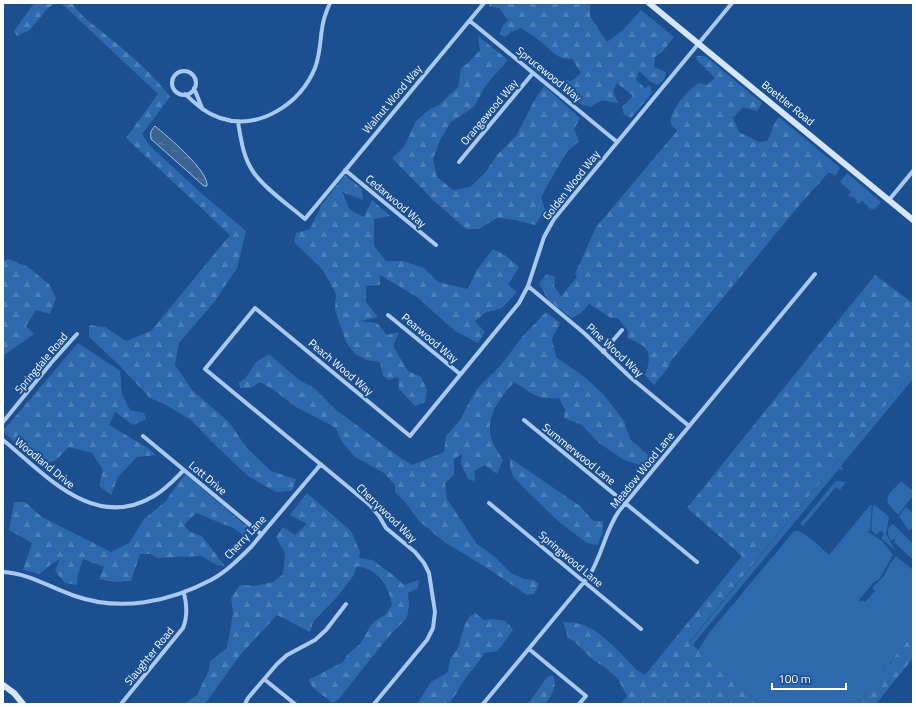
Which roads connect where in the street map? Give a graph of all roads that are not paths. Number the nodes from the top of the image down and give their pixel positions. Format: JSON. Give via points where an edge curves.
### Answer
{"nodes":[{"id":1,"x":330,"y":3,"type":"edge"},
{"id":2,"x":484,"y":3,"type":"edge"},
{"id":3,"x":650,"y":3,"type":"edge"},
{"id":4,"x":732,"y":3,"type":"edge"},
{"id":5,"x":470,"y":21,"type":"junction"},
{"id":6,"x":699,"y":44,"type":"junction"},
{"id":7,"x":533,"y":73,"type":"junction"},
{"id":8,"x":194,"y":88,"type":"junction"},
{"id":9,"x":185,"y":94,"type":"junction"},
{"id":10,"x":203,"y":110,"type":"junction"},
{"id":11,"x":238,"y":122,"type":"junction"},
{"id":12,"x":617,"y":142,"type":"junction"},
{"id":13,"x":459,"y":162,"type":"dead end"},
{"id":14,"x":346,"y":170,"type":"junction"},
{"id":15,"x":913,"y":171,"type":"edge"},
{"id":16,"x":889,"y":200,"type":"junction"},
{"id":17,"x":913,"y":220,"type":"edge"},
{"id":18,"x":436,"y":246,"type":"dead end"},
{"id":19,"x":815,"y":274,"type":"dead end"},
{"id":20,"x":528,"y":286,"type":"junction"},
{"id":21,"x":388,"y":315,"type":"dead end"},
{"id":22,"x":622,"y":330,"type":"dead end"},
{"id":23,"x":77,"y":334,"type":"dead end"},
{"id":24,"x":604,"y":352,"type":"junction"},
{"id":25,"x":210,"y":373,"type":"joint"},
{"id":26,"x":460,"y":374,"type":"junction"},
{"id":27,"x":524,"y":420,"type":"dead end"},
{"id":28,"x":3,"y":422,"type":"edge"},
{"id":29,"x":689,"y":426,"type":"junction"},
{"id":30,"x":399,"y":427,"type":"joint"},
{"id":31,"x":143,"y":436,"type":"dead end"},
{"id":32,"x":3,"y":440,"type":"edge"},
{"id":33,"x":321,"y":464,"type":"junction"},
{"id":34,"x":184,"y":470,"type":"junction"},
{"id":35,"x":489,"y":503,"type":"dead end"},
{"id":36,"x":625,"y":503,"type":"junction"},
{"id":37,"x":261,"y":534,"type":"junction"},
{"id":38,"x":697,"y":562,"type":"dead end"},
{"id":39,"x":3,"y":572,"type":"edge"},
{"id":40,"x":584,"y":582,"type":"junction"},
{"id":41,"x":184,"y":593,"type":"junction"},
{"id":42,"x":346,"y":604,"type":"dead end"},
{"id":43,"x":641,"y":629,"type":"dead end"},
{"id":44,"x":529,"y":649,"type":"junction"},
{"id":45,"x":264,"y":679,"type":"junction"},
{"id":46,"x":3,"y":685,"type":"edge"},
{"id":47,"x":23,"y":704,"type":"edge"},
{"id":48,"x":121,"y":704,"type":"edge"},
{"id":49,"x":245,"y":704,"type":"edge"},
{"id":50,"x":295,"y":704,"type":"edge"},
{"id":51,"x":374,"y":704,"type":"edge"},
{"id":52,"x":483,"y":704,"type":"edge"},
{"id":53,"x":579,"y":704,"type":"edge"}],
"edges":[{"from":1,"to":11,"type":"street","via":[[324,16],[315,67],[302,90],[293,101],[268,116]]},
{"from":2,"to":5,"type":"street","name":"Walnut Wood Way"},
{"from":3,"to":6,"type":"street","name":"Boettler Road"},
{"from":4,"to":6,"type":"street","name":"Golden Wood Way"},
{"from":5,"to":7,"type":"street","name":"Sprucewood Way"},
{"from":5,"to":14,"type":"street","name":"Walnut Wood Way"},
{"from":6,"to":12,"type":"street","name":"Golden Wood Way"},
{"from":6,"to":16,"type":"street","name":"Boettler Road"},
{"from":7,"to":12,"type":"street","name":"Sprucewood Way"},
{"from":7,"to":13,"type":"street","name":"Orangewood Way"},
{"from":8,"to":9,"type":"street"},
{"from":8,"to":9,"type":"street","via":[[196,81],[192,74],[185,71],[177,72],[172,78],[172,86],[177,93]]},
{"from":8,"to":10,"type":"street"},
{"from":9,"to":10,"type":"street"},
{"from":10,"to":11,"type":"street","via":[[220,118]]},
{"from":11,"to":14,"type":"street","name":"Walnut Wood Way","via":[[247,160],[253,172],[261,182],[305,219]]},
{"from":12,"to":20,"type":"street","name":"Golden Wood Way","via":[[554,219],[544,237]]},
{"from":14,"to":18,"type":"street","name":"Cedarwood Way"},
{"from":15,"to":16,"type":"street"},
{"from":16,"to":17,"type":"street","name":"Boettler Road"},
{"from":19,"to":29,"type":"street","name":"Meadow Wood Lane"},
{"from":20,"to":24,"type":"street","name":"Pine Wood Way"},
{"from":20,"to":26,"type":"street","name":"Golden Wood Way","via":[[514,308]]},
{"from":21,"to":26,"type":"street","name":"Pearwood Way"},
{"from":22,"to":24,"type":"street"},
{"from":23,"to":28,"type":"street","name":"Springdale Road"},
{"from":24,"to":29,"type":"street","name":"Pine Wood Way"},
{"from":25,"to":30,"type":"street","name":"Peach Wood Way","via":[[205,369],[255,308]]},
{"from":25,"to":33,"type":"street","name":"Cherrywood Way"},
{"from":26,"to":30,"type":"street","name":"Golden Wood Way","via":[[410,436]]},
{"from":27,"to":36,"type":"street","name":"Summerwood Lane"},
{"from":29,"to":36,"type":"street","name":"Meadow Wood Lane"},
{"from":31,"to":34,"type":"street","name":"Lott Drive"},
{"from":32,"to":34,"type":"street","name":"Woodland Drive","via":[[66,492],[99,505],[120,506],[146,500],[164,489]]},
{"from":33,"to":37,"type":"street","name":"Cherry Lane"},
{"from":33,"to":51,"type":"street","name":"Cherrywood Way","via":[[370,505],[386,528],[420,557],[429,573],[435,612],[433,628],[423,645]]},
{"from":34,"to":37,"type":"street","name":"Lott Drive"},
{"from":35,"to":40,"type":"street","name":"Springwood Lane"},
{"from":36,"to":38,"type":"street","name":"Summerwood Lane"},
{"from":36,"to":40,"type":"street","name":"Meadow Wood Lane","via":[[611,525],[599,558]]},
{"from":37,"to":41,"type":"street","name":"Cherry Lane","via":[[228,568]]},
{"from":39,"to":41,"type":"street","name":"Cherry Lane","via":[[20,574],[76,597],[97,602],[139,603]]},
{"from":40,"to":43,"type":"street","name":"Springwood Lane"},
{"from":40,"to":44,"type":"street","name":"Meadow Wood Lane"},
{"from":41,"to":48,"type":"street","name":"Slaughter Road","via":[[187,618],[183,628]]},
{"from":42,"to":45,"type":"street","via":[[326,630],[315,640],[287,655]]},
{"from":44,"to":52,"type":"street","name":"Meadow Wood Lane"},
{"from":44,"to":53,"type":"street","via":[[586,696]]},
{"from":45,"to":49,"type":"street"},
{"from":45,"to":50,"type":"street"},
{"from":46,"to":47,"type":"street"}]}
